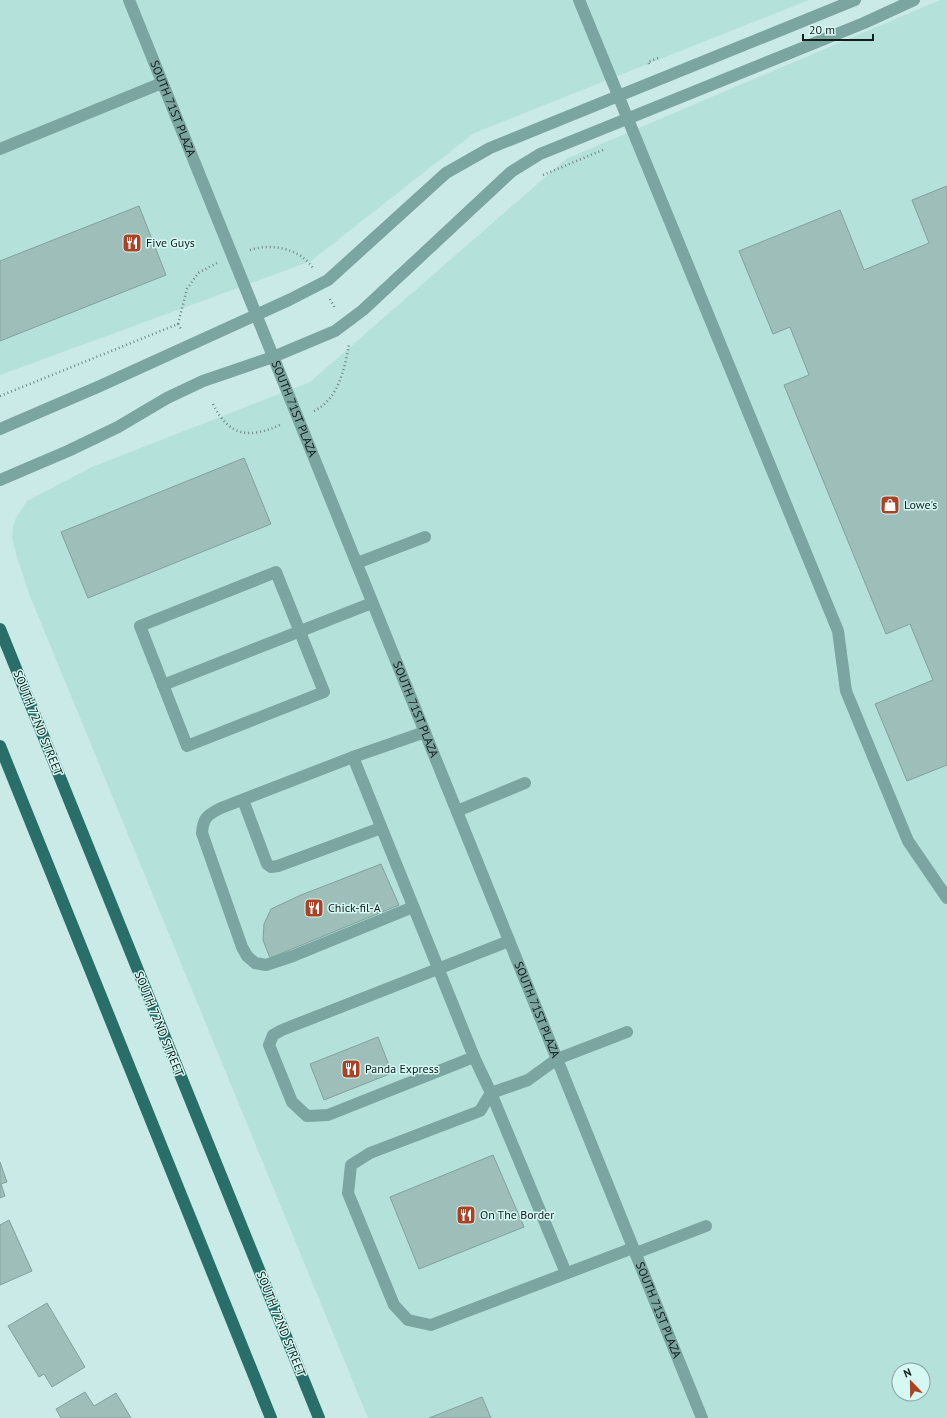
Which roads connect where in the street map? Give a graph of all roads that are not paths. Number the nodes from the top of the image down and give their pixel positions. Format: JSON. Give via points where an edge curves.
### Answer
{"nodes":[{"id":1,"x":129,"y":0,"type":"edge"},
{"id":2,"x":579,"y":0,"type":"edge"},
{"id":3,"x":855,"y":0,"type":"edge"},
{"id":4,"x":914,"y":0,"type":"edge"},
{"id":5,"x":162,"y":83,"type":"junction"},
{"id":6,"x":619,"y":96,"type":"junction"},
{"id":7,"x":628,"y":119,"type":"junction"},
{"id":8,"x":0,"y":149,"type":"edge"},
{"id":9,"x":256,"y":314,"type":"junction"},
{"id":10,"x":273,"y":357,"type":"junction"},
{"id":11,"x":0,"y":429,"type":"edge"},
{"id":12,"x":0,"y":480,"type":"edge"},
{"id":13,"x":425,"y":537,"type":"dead end"},
{"id":14,"x":357,"y":563,"type":"junction"},
{"id":15,"x":372,"y":603,"type":"junction"},
{"id":16,"x":0,"y":629,"type":"edge"},
{"id":17,"x":300,"y":631,"type":"junction"},
{"id":18,"x":163,"y":685,"type":"junction"},
{"id":19,"x":424,"y":732,"type":"junction"},
{"id":20,"x":0,"y":746,"type":"edge"},
{"id":21,"x":353,"y":757,"type":"junction"},
{"id":22,"x":525,"y":783,"type":"dead end"},
{"id":23,"x":243,"y":800,"type":"junction"},
{"id":24,"x":457,"y":811,"type":"junction"},
{"id":25,"x":382,"y":828,"type":"junction"},
{"id":26,"x":947,"y":898,"type":"edge"},
{"id":27,"x":413,"y":906,"type":"junction"},
{"id":28,"x":509,"y":941,"type":"junction"},
{"id":29,"x":438,"y":969,"type":"junction"},
{"id":30,"x":627,"y":1032,"type":"dead end"},
{"id":31,"x":474,"y":1057,"type":"junction"},
{"id":32,"x":557,"y":1059,"type":"junction"},
{"id":33,"x":491,"y":1093,"type":"junction"},
{"id":34,"x":706,"y":1226,"type":"dead end"},
{"id":35,"x":634,"y":1250,"type":"junction"},
{"id":36,"x":566,"y":1273,"type":"junction"},
{"id":37,"x":271,"y":1418,"type":"edge"},
{"id":38,"x":319,"y":1418,"type":"edge"},
{"id":39,"x":702,"y":1418,"type":"edge"}],
"edges":[{"from":1,"to":5,"type":"street","name":"SOUTH 71ST PLAZA"},
{"from":2,"to":6,"type":"street"},
{"from":3,"to":6,"type":"street"},
{"from":4,"to":7,"type":"street","via":[[864,23]]},
{"from":5,"to":8,"type":"street"},
{"from":5,"to":9,"type":"street","name":"SOUTH 71ST PLAZA"},
{"from":6,"to":7,"type":"street"},
{"from":6,"to":9,"type":"street","via":[[490,148],[446,173],[328,280]]},
{"from":7,"to":10,"type":"street","via":[[540,154],[511,172],[363,310],[335,331]]},
{"from":7,"to":26,"type":"street","via":[[838,631],[846,691],[871,753],[908,841]]},
{"from":9,"to":10,"type":"street","name":"SOUTH 71ST PLAZA"},
{"from":9,"to":11,"type":"street"},
{"from":10,"to":12,"type":"street","via":[[203,381],[167,398],[118,428]]},
{"from":10,"to":14,"type":"street","name":"SOUTH 71ST PLAZA"},
{"from":13,"to":14,"type":"street"},
{"from":14,"to":15,"type":"street","name":"SOUTH 71ST PLAZA"},
{"from":15,"to":17,"type":"street"},
{"from":15,"to":19,"type":"street","name":"SOUTH 71ST PLAZA"},
{"from":16,"to":38,"type":"main road","name":"SOUTH 72ND STREET"},
{"from":17,"to":18,"type":"street"},
{"from":17,"to":18,"type":"street","via":[[276,572],[140,626]]},
{"from":17,"to":18,"type":"street","via":[[324,692],[187,746]]},
{"from":19,"to":21,"type":"street"},
{"from":19,"to":24,"type":"street","name":"SOUTH 71ST PLAZA"},
{"from":20,"to":37,"type":"main road"},
{"from":21,"to":23,"type":"street"},
{"from":21,"to":25,"type":"street"},
{"from":22,"to":24,"type":"street"},
{"from":23,"to":25,"type":"street","via":[[267,864],[271,867]]},
{"from":23,"to":27,"type":"street","via":[[210,813],[202,823],[202,833],[242,947],[255,963],[266,965],[293,956]]},
{"from":24,"to":28,"type":"street","name":"SOUTH 71ST PLAZA"},
{"from":25,"to":27,"type":"street"},
{"from":27,"to":29,"type":"street"},
{"from":28,"to":29,"type":"street"},
{"from":28,"to":32,"type":"street","name":"SOUTH 71ST PLAZA"},
{"from":29,"to":31,"type":"street"},
{"from":29,"to":31,"type":"street","via":[[273,1035],[269,1045],[292,1102],[307,1116],[328,1115]]},
{"from":30,"to":32,"type":"street"},
{"from":31,"to":33,"type":"street"},
{"from":32,"to":33,"type":"street","via":[[528,1080]]},
{"from":32,"to":35,"type":"street","name":"SOUTH 71ST PLAZA"},
{"from":33,"to":36,"type":"street"},
{"from":33,"to":36,"type":"street","via":[[480,1111],[370,1153],[351,1165],[348,1193],[394,1305],[408,1320],[431,1325]]},
{"from":34,"to":35,"type":"street"},
{"from":35,"to":36,"type":"street"},
{"from":35,"to":39,"type":"street","name":"SOUTH 71ST PLAZA"}]}
